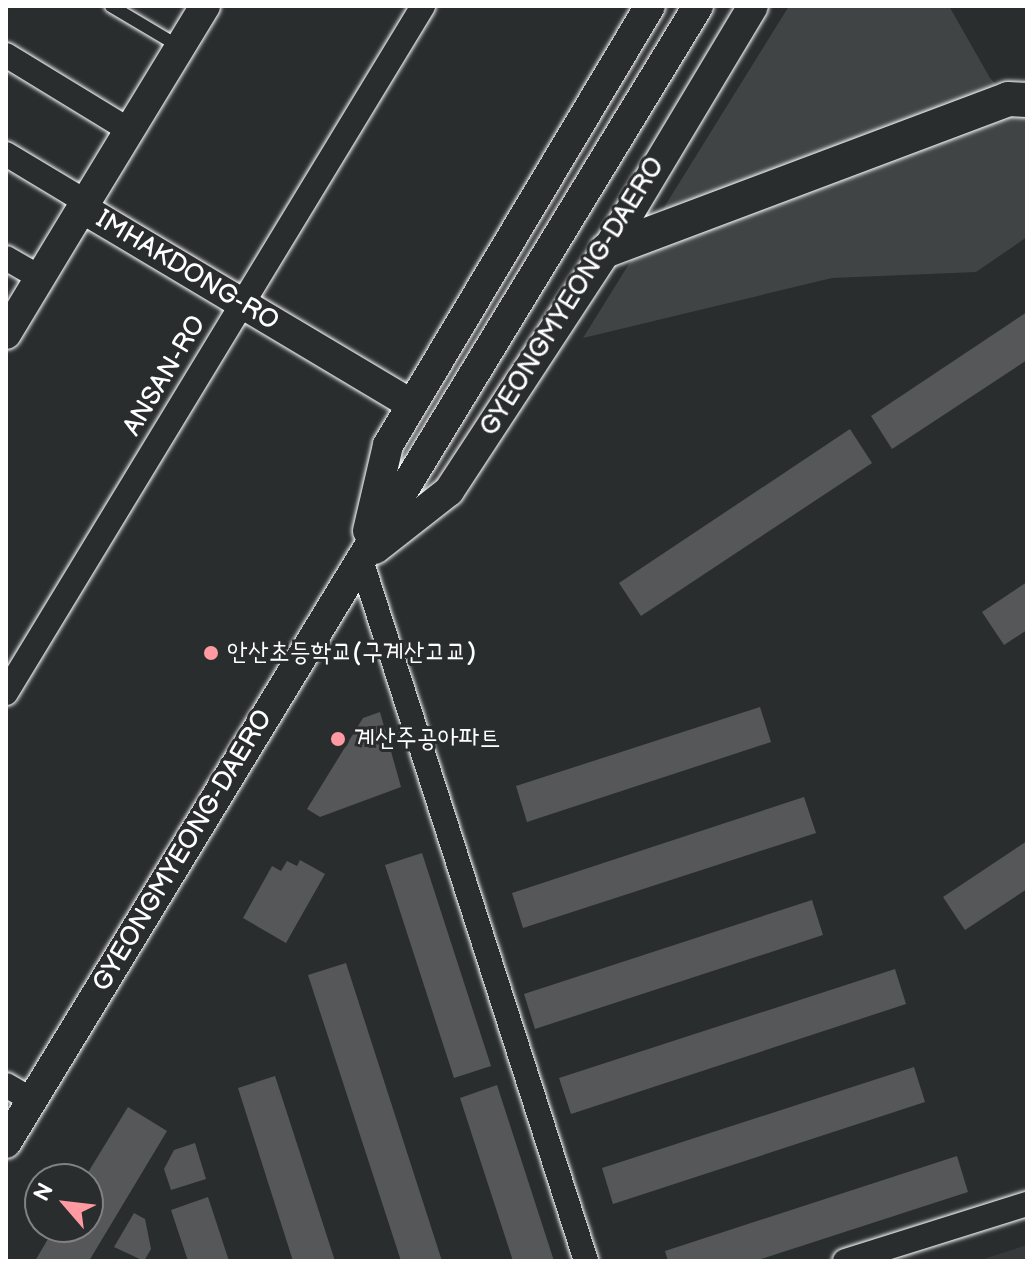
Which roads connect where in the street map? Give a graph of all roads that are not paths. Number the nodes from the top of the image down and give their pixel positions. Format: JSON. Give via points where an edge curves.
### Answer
{"nodes":[{"id":1,"x":111,"y":6,"type":"edge"},
{"id":2,"x":205,"y":6,"type":"edge"},
{"id":3,"x":423,"y":6,"type":"edge"},
{"id":4,"x":650,"y":6,"type":"edge"},
{"id":5,"x":698,"y":6,"type":"edge"},
{"id":6,"x":753,"y":6,"type":"edge"},
{"id":7,"x":180,"y":47,"type":"junction"},
{"id":8,"x":6,"y":55,"type":"edge"},
{"id":9,"x":1027,"y":100,"type":"edge"},
{"id":10,"x":129,"y":130,"type":"junction"},
{"id":11,"x":6,"y":154,"type":"edge"},
{"id":12,"x":84,"y":205,"type":"junction"},
{"id":13,"x":607,"y":250,"type":"junction"},
{"id":14,"x":6,"y":258,"type":"edge"},
{"id":15,"x":40,"y":278,"type":"junction"},
{"id":16,"x":242,"y":303,"type":"junction"},
{"id":17,"x":6,"y":334,"type":"edge"},
{"id":18,"x":412,"y":405,"type":"junction"},
{"id":19,"x":361,"y":560,"type":"junction"},
{"id":20,"x":9,"y":680,"type":"edge"},
{"id":21,"x":19,"y":1093,"type":"edge"},
{"id":22,"x":6,"y":1143,"type":"edge"},
{"id":23,"x":1027,"y":1204,"type":"edge"},
{"id":24,"x":586,"y":1261,"type":"edge"},
{"id":25,"x":845,"y":1261,"type":"edge"}],
"edges":[{"from":1,"to":7,"type":"lane"},
{"from":2,"to":7,"type":"street","name":"IMHAKDONG-RO"},
{"from":3,"to":16,"type":"street","name":"ANSAN-RO"},
{"from":4,"to":18,"type":"street","name":"GYEONGMYEONG-DAERO"},
{"from":5,"to":19,"type":"street","name":"GYEONGMYEONG-DAERO"},
{"from":6,"to":13,"type":"street","name":"GYEONGMYEONG-DAERO"},
{"from":7,"to":10,"type":"street","name":"IMHAKDONG-RO"},
{"from":8,"to":10,"type":"street"},
{"from":9,"to":13,"type":"main road","via":[[1008,99]]},
{"from":10,"to":12,"type":"street","name":"IMHAKDONG-RO"},
{"from":11,"to":12,"type":"street"},
{"from":12,"to":15,"type":"street"},
{"from":12,"to":16,"type":"street","name":"IMHAKDONG-RO"},
{"from":13,"to":19,"type":"street","name":"GYEONGMYEONG-DAERO","via":[[449,491]]},
{"from":14,"to":15,"type":"street"},
{"from":15,"to":17,"type":"street"},
{"from":16,"to":18,"type":"street","name":"IMHAKDONG-RO"},
{"from":16,"to":20,"type":"street","name":"ANSAN-RO"},
{"from":18,"to":19,"type":"street","name":"GYEONGMYEONG-DAERO","via":[[388,445]]},
{"from":19,"to":21,"type":"street","name":"GYEONGMYEONG-DAERO"},
{"from":19,"to":24,"type":"street"},
{"from":21,"to":22,"type":"street","name":"GYEONGMYEONG-DAERO"},
{"from":23,"to":25,"type":"street"}]}
